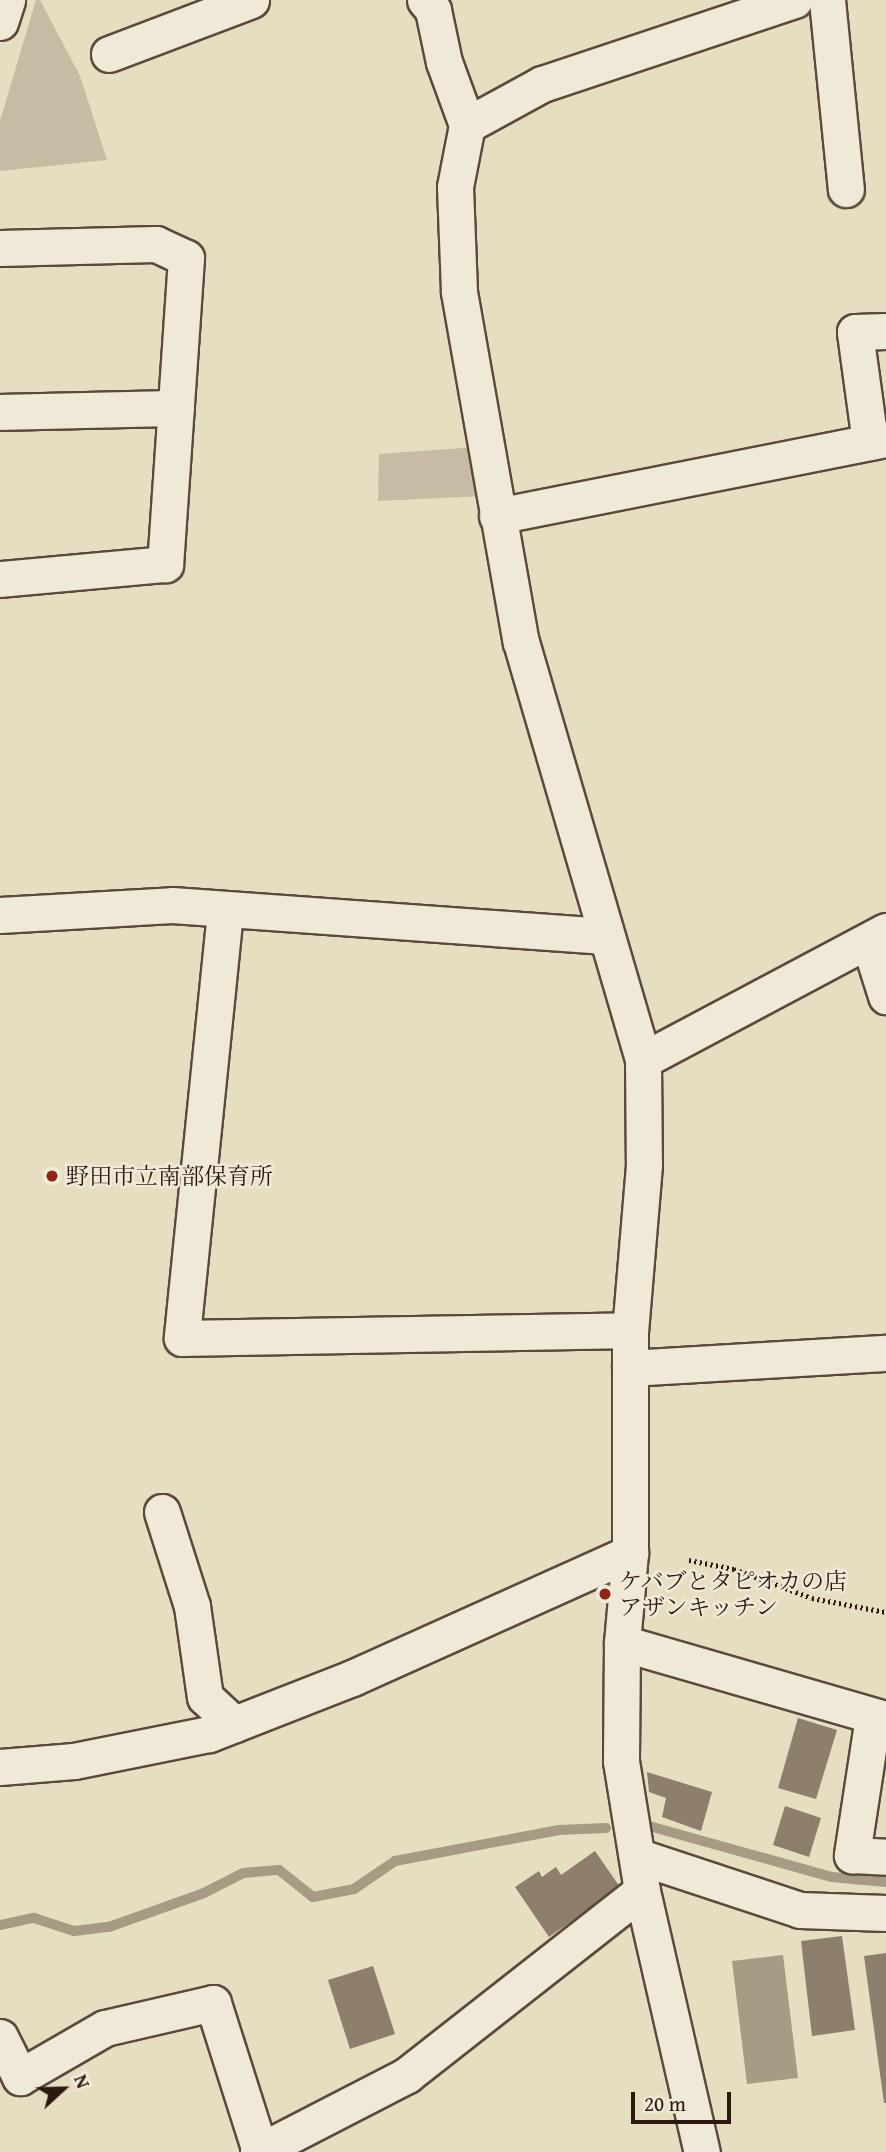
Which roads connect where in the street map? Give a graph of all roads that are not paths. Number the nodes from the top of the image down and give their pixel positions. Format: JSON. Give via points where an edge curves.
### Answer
{"nodes":[{"id":1,"x":7,"y":0,"type":"edge"},
{"id":2,"x":251,"y":0,"type":"edge"},
{"id":3,"x":425,"y":0,"type":"edge"},
{"id":4,"x":794,"y":0,"type":"edge"},
{"id":5,"x":827,"y":0,"type":"edge"},
{"id":6,"x":0,"y":22,"type":"edge"},
{"id":7,"x":109,"y":54,"type":"dead end"},
{"id":8,"x":467,"y":125,"type":"junction"},
{"id":9,"x":846,"y":188,"type":"dead end"},
{"id":10,"x":0,"y":248,"type":"edge"},
{"id":11,"x":886,"y":331,"type":"edge"},
{"id":12,"x":176,"y":408,"type":"junction"},
{"id":13,"x":0,"y":412,"type":"edge"},
{"id":14,"x":878,"y":441,"type":"edge"},
{"id":15,"x":497,"y":516,"type":"junction"},
{"id":16,"x":0,"y":579,"type":"edge"},
{"id":17,"x":225,"y":912,"type":"junction"},
{"id":18,"x":0,"y":915,"type":"edge"},
{"id":19,"x":605,"y":936,"type":"junction"},
{"id":20,"x":878,"y":937,"type":"edge"},
{"id":21,"x":886,"y":996,"type":"edge"},
{"id":22,"x":643,"y":1060,"type":"junction"},
{"id":23,"x":630,"y":1330,"type":"junction"},
{"id":24,"x":886,"y":1353,"type":"edge"},
{"id":25,"x":630,"y":1368,"type":"junction"},
{"id":26,"x":162,"y":1512,"type":"dead end"},
{"id":27,"x":630,"y":1553,"type":"junction"},
{"id":28,"x":622,"y":1643,"type":"junction"},
{"id":29,"x":879,"y":1718,"type":"edge"},
{"id":30,"x":234,"y":1724,"type":"junction"},
{"id":31,"x":0,"y":1767,"type":"edge"},
{"id":32,"x":637,"y":1856,"type":"junction"},
{"id":33,"x":886,"y":1857,"type":"edge"},
{"id":34,"x":642,"y":1891,"type":"junction"},
{"id":35,"x":886,"y":1913,"type":"edge"},
{"id":36,"x":0,"y":2037,"type":"edge"},
{"id":37,"x":259,"y":2150,"type":"edge"},
{"id":38,"x":702,"y":2152,"type":"edge"}],
"edges":[{"from":1,"to":6,"type":"street"},
{"from":2,"to":7,"type":"street"},
{"from":3,"to":8,"type":"street","via":[[433,10],[444,62]]},
{"from":4,"to":8,"type":"street","via":[[542,85]]},
{"from":5,"to":9,"type":"street"},
{"from":8,"to":15,"type":"street","via":[[455,187],[460,292]]},
{"from":10,"to":12,"type":"street","via":[[156,244],[186,258]]},
{"from":11,"to":14,"type":"street","via":[[855,332]]},
{"from":12,"to":13,"type":"street"},
{"from":12,"to":16,"type":"street","via":[[165,564]]},
{"from":14,"to":15,"type":"street"},
{"from":15,"to":19,"type":"street","via":[[521,642]]},
{"from":17,"to":18,"type":"street","via":[[172,905]]},
{"from":17,"to":19,"type":"street"},
{"from":17,"to":23,"type":"street","via":[[182,1338]]},
{"from":19,"to":22,"type":"street"},
{"from":20,"to":21,"type":"street"},
{"from":20,"to":22,"type":"street"},
{"from":22,"to":23,"type":"street","via":[[644,1164]]},
{"from":23,"to":25,"type":"street"},
{"from":24,"to":25,"type":"street"},
{"from":25,"to":27,"type":"street"},
{"from":26,"to":30,"type":"street","via":[[192,1606],[205,1697]]},
{"from":27,"to":28,"type":"street"},
{"from":27,"to":30,"type":"street","via":[[352,1678]]},
{"from":28,"to":29,"type":"street"},
{"from":28,"to":32,"type":"street","via":[[621,1761]]},
{"from":29,"to":33,"type":"street","via":[[852,1855]]},
{"from":30,"to":31,"type":"street","via":[[209,1734],[74,1761]]},
{"from":32,"to":34,"type":"street"},
{"from":32,"to":35,"type":"street","via":[[800,1910]]},
{"from":34,"to":37,"type":"street","via":[[407,2075]]},
{"from":34,"to":38,"type":"street"},
{"from":36,"to":37,"type":"street","via":[[20,2077],[106,2028],[213,2003]]}]}
